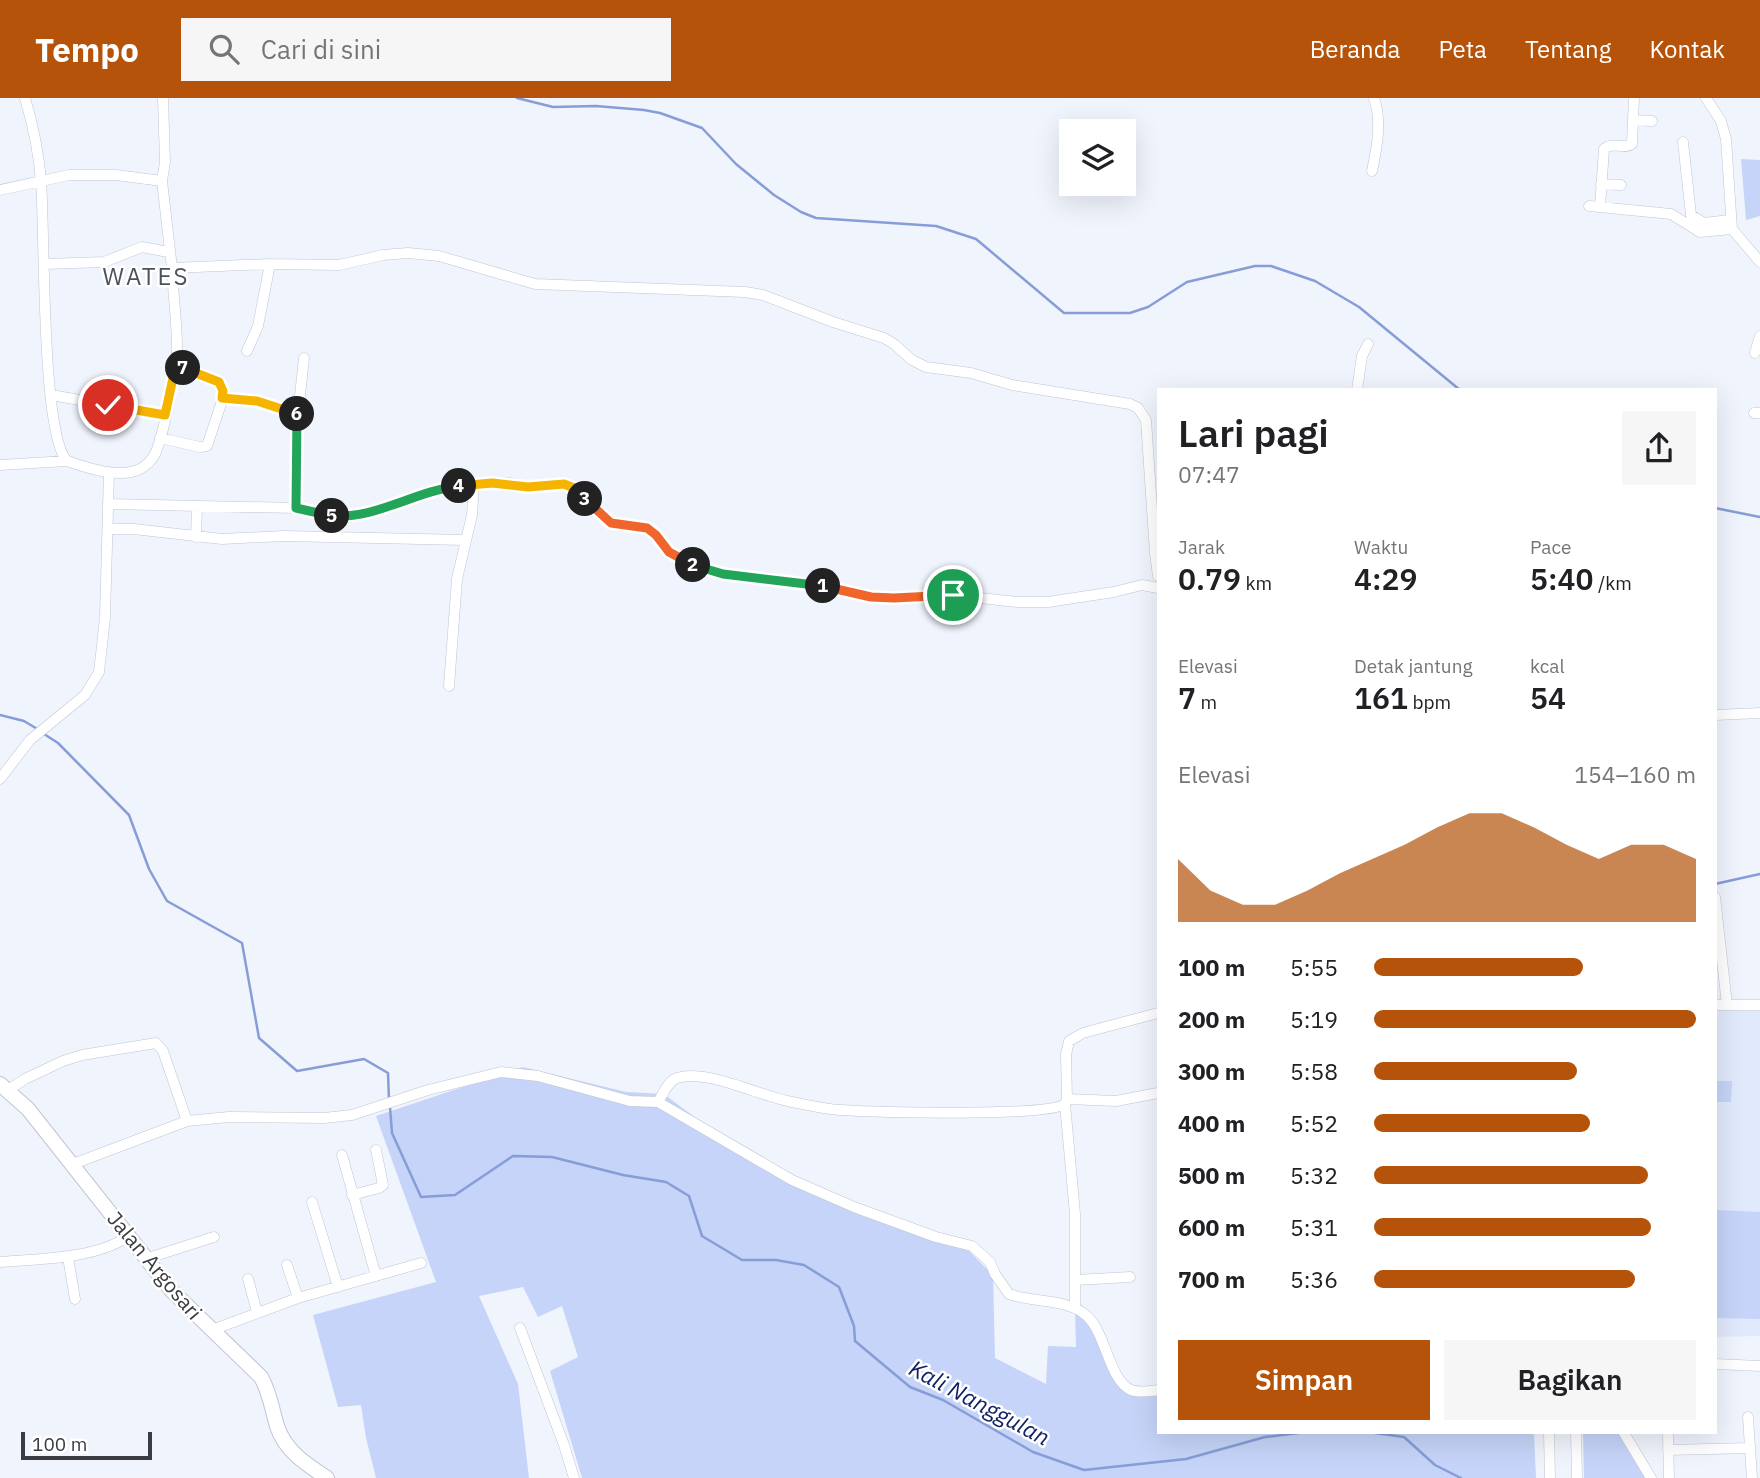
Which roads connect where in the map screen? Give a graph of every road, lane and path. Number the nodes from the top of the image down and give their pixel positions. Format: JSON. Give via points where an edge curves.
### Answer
{"nodes":[{"id":1,"x":25,"y":98,"type":"edge"},
{"id":2,"x":163,"y":98,"type":"edge"},
{"id":3,"x":1374,"y":98,"type":"edge"},
{"id":4,"x":1634,"y":98,"type":"edge"},
{"id":5,"x":1706,"y":98,"type":"edge"},
{"id":6,"x":1633,"y":120,"type":"junction"},
{"id":7,"x":1652,"y":121,"type":"dead end"},
{"id":8,"x":1683,"y":142,"type":"dead end"},
{"id":9,"x":1372,"y":171,"type":"dead end"},
{"id":10,"x":41,"y":180,"type":"junction"},
{"id":11,"x":162,"y":181,"type":"junction"},
{"id":12,"x":1601,"y":184,"type":"junction"},
{"id":13,"x":1621,"y":185,"type":"dead end"},
{"id":14,"x":0,"y":190,"type":"edge"},
{"id":15,"x":1589,"y":206,"type":"dead end"},
{"id":16,"x":1601,"y":207,"type":"junction"},
{"id":17,"x":1731,"y":225,"type":"junction"},
{"id":18,"x":169,"y":252,"type":"junction"},
{"id":19,"x":1760,"y":262,"type":"edge"},
{"id":20,"x":44,"y":264,"type":"junction"},
{"id":21,"x":270,"y":264,"type":"junction"},
{"id":22,"x":172,"y":268,"type":"junction"},
{"id":23,"x":1760,"y":336,"type":"edge"},
{"id":24,"x":1368,"y":344,"type":"dead end"},
{"id":25,"x":247,"y":351,"type":"dead end"},
{"id":26,"x":1755,"y":353,"type":"dead end"},
{"id":27,"x":304,"y":358,"type":"dead end"},
{"id":28,"x":176,"y":364,"type":"junction"},
{"id":29,"x":1357,"y":388,"type":"edge"},
{"id":30,"x":51,"y":395,"type":"junction"},
{"id":31,"x":222,"y":398,"type":"junction"},
{"id":32,"x":298,"y":414,"type":"junction"},
{"id":33,"x":165,"y":415,"type":"junction"},
{"id":34,"x":160,"y":438,"type":"junction"},
{"id":35,"x":67,"y":461,"type":"junction"},
{"id":36,"x":0,"y":465,"type":"edge"},
{"id":37,"x":109,"y":472,"type":"junction"},
{"id":38,"x":474,"y":484,"type":"junction"},
{"id":39,"x":108,"y":503,"type":"junction"},
{"id":40,"x":197,"y":507,"type":"junction"},
{"id":41,"x":296,"y":508,"type":"junction"},
{"id":42,"x":108,"y":529,"type":"junction"},
{"id":43,"x":196,"y":537,"type":"junction"},
{"id":44,"x":465,"y":540,"type":"junction"},
{"id":45,"x":1157,"y":567,"type":"edge"},
{"id":46,"x":1157,"y":588,"type":"edge"},
{"id":47,"x":449,"y":686,"type":"dead end"},
{"id":48,"x":1760,"y":713,"type":"edge"},
{"id":49,"x":1717,"y":715,"type":"edge"},
{"id":50,"x":0,"y":779,"type":"edge"},
{"id":51,"x":1717,"y":915,"type":"edge"},
{"id":52,"x":1717,"y":1005,"type":"edge"},
{"id":53,"x":1727,"y":1005,"type":"junction"},
{"id":54,"x":1760,"y":1005,"type":"edge"},
{"id":55,"x":1157,"y":1013,"type":"edge"},
{"id":56,"x":4,"y":1087,"type":"edge"},
{"id":57,"x":1157,"y":1093,"type":"edge"},
{"id":58,"x":658,"y":1102,"type":"junction"},
{"id":59,"x":1066,"y":1102,"type":"junction"},
{"id":60,"x":187,"y":1121,"type":"junction"},
{"id":61,"x":376,"y":1150,"type":"dead end"},
{"id":62,"x":342,"y":1155,"type":"dead end"},
{"id":63,"x":73,"y":1164,"type":"junction"},
{"id":64,"x":352,"y":1195,"type":"junction"},
{"id":65,"x":312,"y":1202,"type":"dead end"},
{"id":66,"x":127,"y":1237,"type":"junction"},
{"id":67,"x":215,"y":1237,"type":"dead end"},
{"id":68,"x":68,"y":1257,"type":"junction"},
{"id":69,"x":145,"y":1259,"type":"junction"},
{"id":70,"x":0,"y":1262,"type":"edge"},
{"id":71,"x":421,"y":1263,"type":"dead end"},
{"id":72,"x":286,"y":1265,"type":"dead end"},
{"id":73,"x":376,"y":1276,"type":"junction"},
{"id":74,"x":1130,"y":1277,"type":"dead end"},
{"id":75,"x":248,"y":1279,"type":"dead end"},
{"id":76,"x":1075,"y":1280,"type":"junction"},
{"id":77,"x":338,"y":1287,"type":"junction"},
{"id":78,"x":298,"y":1298,"type":"junction"},
{"id":79,"x":75,"y":1299,"type":"dead end"},
{"id":80,"x":1075,"y":1308,"type":"junction"},
{"id":81,"x":257,"y":1312,"type":"junction"},
{"id":82,"x":520,"y":1328,"type":"dead end"},
{"id":83,"x":212,"y":1330,"type":"junction"},
{"id":84,"x":1717,"y":1364,"type":"edge"},
{"id":85,"x":1760,"y":1366,"type":"edge"},
{"id":86,"x":1157,"y":1390,"type":"edge"},
{"id":87,"x":1748,"y":1417,"type":"dead end"},
{"id":88,"x":1549,"y":1434,"type":"edge"},
{"id":89,"x":1576,"y":1434,"type":"edge"},
{"id":90,"x":1625,"y":1434,"type":"edge"},
{"id":91,"x":1668,"y":1436,"type":"dead end"},
{"id":92,"x":1749,"y":1448,"type":"junction"},
{"id":93,"x":1668,"y":1450,"type":"junction"},
{"id":94,"x":313,"y":1473,"type":"edge"},
{"id":95,"x":327,"y":1478,"type":"edge"},
{"id":96,"x":574,"y":1478,"type":"edge"},
{"id":97,"x":1550,"y":1478,"type":"edge"},
{"id":98,"x":1577,"y":1478,"type":"edge"},
{"id":99,"x":1651,"y":1478,"type":"edge"},
{"id":100,"x":1669,"y":1478,"type":"edge"},
{"id":101,"x":1752,"y":1478,"type":"edge"}],
"edges":[{"from":1,"to":10,"type":"street"},
{"from":2,"to":11,"type":"street"},
{"from":3,"to":9,"type":"street","via":[[1377,144]]},
{"from":4,"to":6,"type":"street"},
{"from":5,"to":17,"type":"street","via":[[1726,139]]},
{"from":6,"to":7,"type":"street"},
{"from":6,"to":12,"type":"street","via":[[1637,145],[1606,146]]},
{"from":8,"to":17,"type":"street","via":[[1691,215],[1704,223]]},
{"from":10,"to":11,"type":"street","via":[[83,175]]},
{"from":10,"to":14,"type":"street"},
{"from":10,"to":20,"type":"street"},
{"from":11,"to":18,"type":"street"},
{"from":12,"to":13,"type":"street"},
{"from":12,"to":16,"type":"street"},
{"from":15,"to":16,"type":"street"},
{"from":16,"to":17,"type":"street","via":[[1671,214],[1700,232]]},
{"from":17,"to":19,"type":"street"},
{"from":18,"to":20,"type":"street","via":[[142,247],[104,262]]},
{"from":18,"to":22,"type":"street"},
{"from":20,"to":30,"type":"street"},
{"from":21,"to":22,"type":"street"},
{"from":21,"to":25,"type":"street","via":[[258,326]]},
{"from":21,"to":45,"type":"street","via":[[340,265],[383,255],[424,254],[535,285],[745,292],[884,338],[926,367],[1130,404],[1146,420]]},
{"from":22,"to":28,"type":"street"},
{"from":23,"to":26,"type":"street"},
{"from":24,"to":29,"type":"street"},
{"from":27,"to":32,"type":"street"},
{"from":28,"to":31,"type":"street","via":[[219,382]]},
{"from":28,"to":33,"type":"street"},
{"from":30,"to":33,"type":"street"},
{"from":30,"to":35,"type":"street","via":[[58,444]]},
{"from":31,"to":32,"type":"street","via":[[257,401]]},
{"from":31,"to":34,"type":"street","via":[[207,446]]},
{"from":32,"to":41,"type":"street"},
{"from":33,"to":34,"type":"street"},
{"from":34,"to":37,"type":"street","via":[[144,467]]},
{"from":35,"to":36,"type":"street"},
{"from":35,"to":37,"type":"street"},
{"from":37,"to":39,"type":"street"},
{"from":38,"to":41,"type":"street","via":[[448,487],[350,517]]},
{"from":38,"to":44,"type":"street"},
{"from":38,"to":46,"type":"street","via":[[564,484],[611,523],[647,528],[669,552],[693,566],[871,597],[953,595],[1048,602],[1142,585]]},
{"from":39,"to":40,"type":"street"},
{"from":39,"to":42,"type":"street"},
{"from":40,"to":41,"type":"street"},
{"from":40,"to":43,"type":"street"},
{"from":42,"to":43,"type":"street"},
{"from":42,"to":50,"type":"street","via":[[99,672],[85,695],[41,730]]},
{"from":43,"to":44,"type":"street"},
{"from":44,"to":47,"type":"street","via":[[457,579]]},
{"from":48,"to":49,"type":"street"},
{"from":51,"to":53,"type":"street"},
{"from":52,"to":53,"type":"street"},
{"from":53,"to":54,"type":"street"},
{"from":55,"to":59,"type":"street","via":[[1069,1041]]},
{"from":56,"to":60,"type":"street","via":[[82,1055],[156,1043],[163,1051]]},
{"from":56,"to":63,"type":"street","name":"Jalan Argosari"},
{"from":57,"to":59,"type":"street","via":[[1116,1101]]},
{"from":58,"to":59,"type":"street","via":[[671,1081],[680,1077],[714,1079],[789,1102],[839,1110],[1053,1110]]},
{"from":58,"to":60,"type":"street","via":[[621,1100],[538,1076],[501,1072],[352,1115]]},
{"from":58,"to":80,"type":"street","via":[[792,1180],[854,1207],[972,1247],[990,1262],[1009,1294]]},
{"from":59,"to":76,"type":"street"},
{"from":60,"to":63,"type":"street"},
{"from":61,"to":64,"type":"street","via":[[383,1185]]},
{"from":62,"to":64,"type":"street"},
{"from":63,"to":66,"type":"street","name":"Jalan Argosari"},
{"from":64,"to":73,"type":"street"},
{"from":65,"to":77,"type":"street"},
{"from":66,"to":68,"type":"street"},
{"from":66,"to":69,"type":"street","name":"Jalan Argosari"},
{"from":67,"to":69,"type":"street"},
{"from":68,"to":70,"type":"street"},
{"from":68,"to":79,"type":"street"},
{"from":69,"to":83,"type":"street","name":"Jalan Argosari"},
{"from":71,"to":73,"type":"street"},
{"from":72,"to":78,"type":"street"},
{"from":73,"to":77,"type":"street"},
{"from":74,"to":76,"type":"street"},
{"from":75,"to":81,"type":"street"},
{"from":76,"to":80,"type":"street"},
{"from":77,"to":78,"type":"street"},
{"from":78,"to":81,"type":"street"},
{"from":80,"to":86,"type":"street","via":[[1089,1317],[1128,1388]]},
{"from":81,"to":83,"type":"street"},
{"from":82,"to":96,"type":"street"},
{"from":83,"to":94,"type":"street","name":"Jalan Argosari","via":[[261,1377],[283,1440]]},
{"from":84,"to":85,"type":"street"},
{"from":87,"to":92,"type":"street"},
{"from":88,"to":97,"type":"street"},
{"from":89,"to":98,"type":"street"},
{"from":90,"to":99,"type":"street"},
{"from":91,"to":93,"type":"street"},
{"from":92,"to":93,"type":"street"},
{"from":92,"to":101,"type":"street"},
{"from":93,"to":100,"type":"street"},
{"from":94,"to":95,"type":"street","name":"Jalan Argosari"}]}
